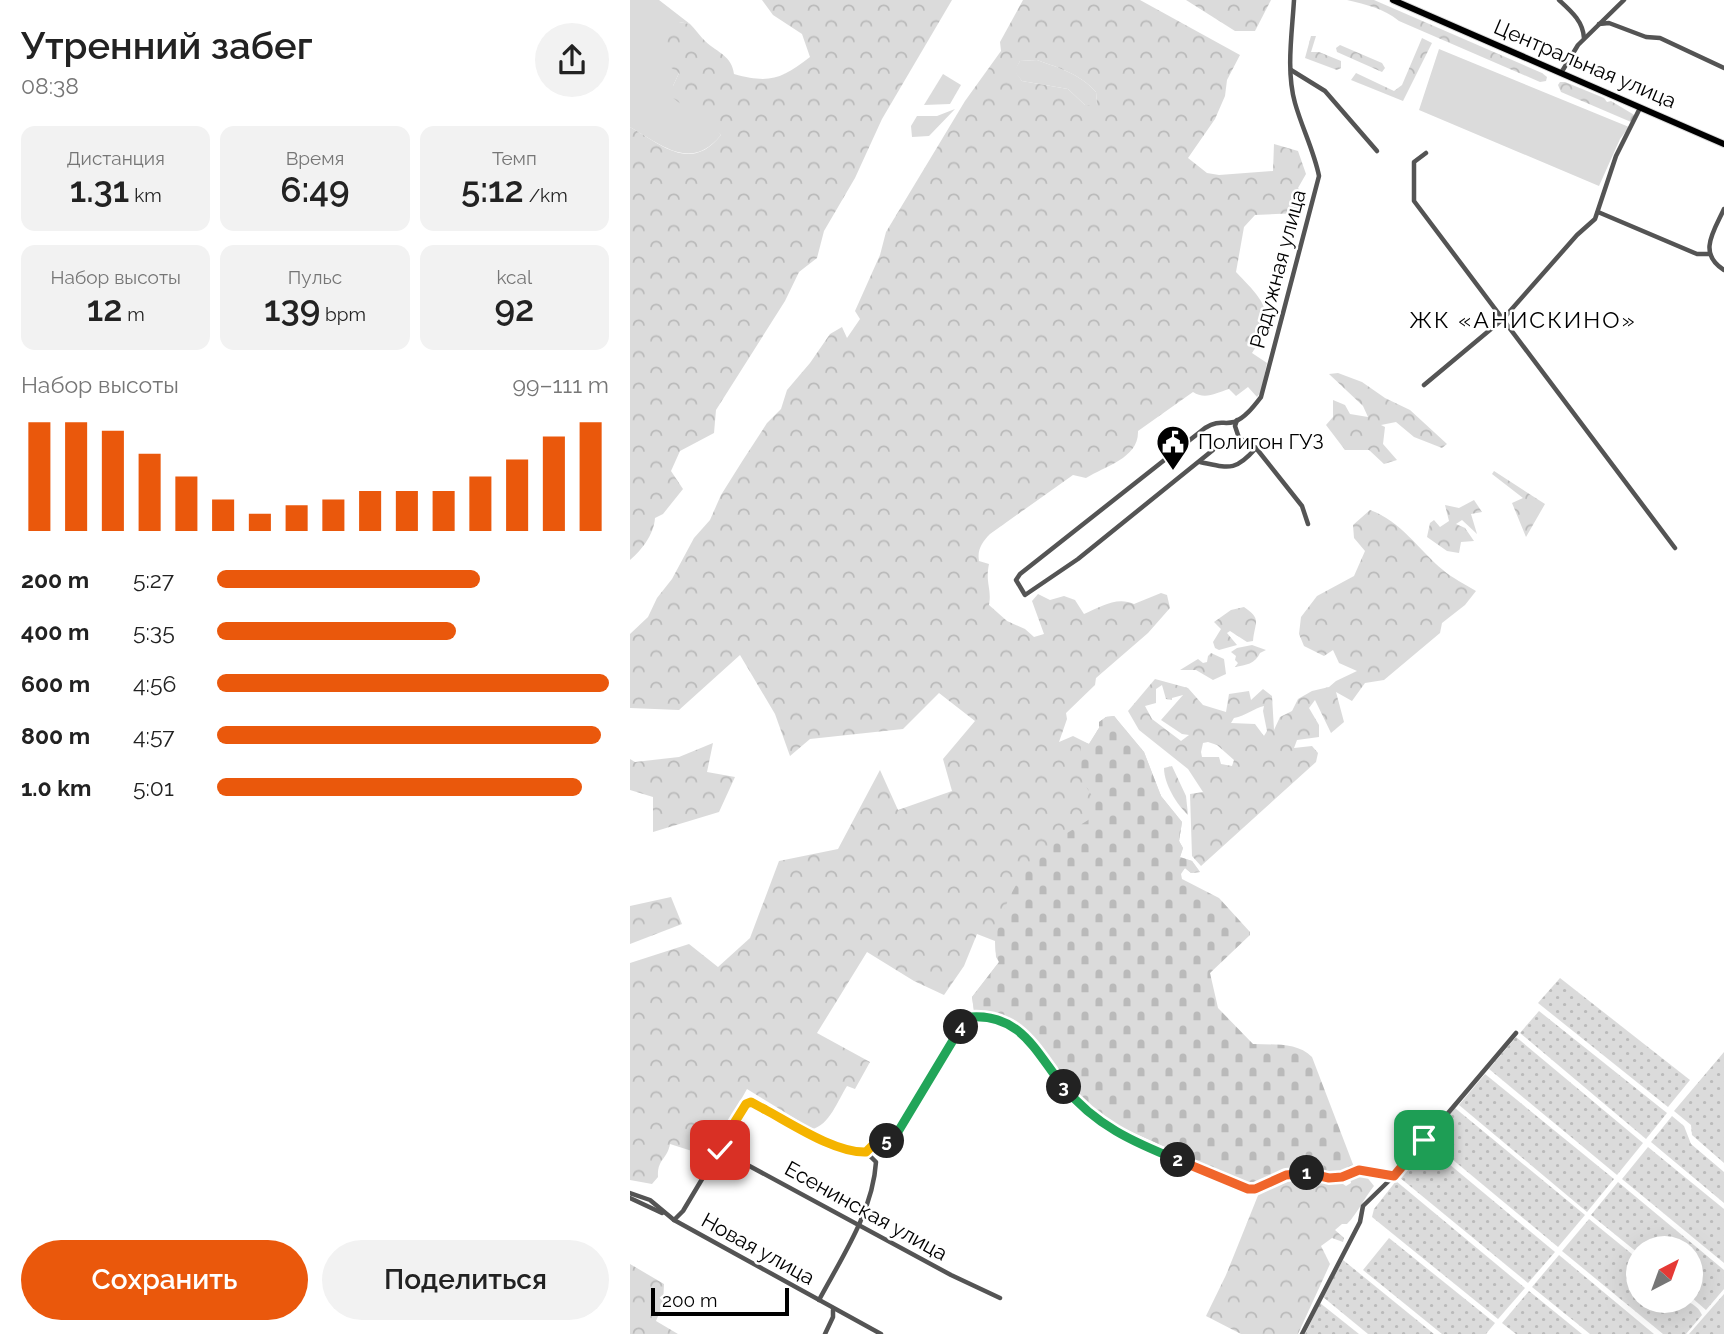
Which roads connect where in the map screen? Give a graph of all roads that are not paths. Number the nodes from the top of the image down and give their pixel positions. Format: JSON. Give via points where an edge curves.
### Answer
{"nodes":[{"id":1,"x":1294,"y":0,"type":"edge"},
{"id":2,"x":1393,"y":0,"type":"edge"},
{"id":3,"x":1559,"y":0,"type":"edge"},
{"id":4,"x":1624,"y":0,"type":"edge"},
{"id":5,"x":1600,"y":24,"type":"junction"},
{"id":6,"x":1584,"y":39,"type":"junction"},
{"id":7,"x":1724,"y":68,"type":"edge"},
{"id":8,"x":1290,"y":70,"type":"junction"},
{"id":9,"x":1561,"y":73,"type":"junction"},
{"id":10,"x":1640,"y":107,"type":"junction"},
{"id":11,"x":1724,"y":144,"type":"edge"},
{"id":12,"x":1377,"y":151,"type":"dead end"},
{"id":13,"x":1426,"y":153,"type":"dead end"},
{"id":14,"x":1724,"y":209,"type":"edge"},
{"id":15,"x":1598,"y":212,"type":"junction"},
{"id":16,"x":1709,"y":254,"type":"junction"},
{"id":17,"x":1724,"y":270,"type":"edge"},
{"id":18,"x":1503,"y":319,"type":"junction"},
{"id":19,"x":1424,"y":385,"type":"dead end"},
{"id":20,"x":1238,"y":419,"type":"junction"},
{"id":21,"x":1256,"y":448,"type":"junction"},
{"id":22,"x":1213,"y":450,"type":"dead end"},
{"id":23,"x":1199,"y":461,"type":"junction"},
{"id":24,"x":1308,"y":524,"type":"dead end"},
{"id":25,"x":1675,"y":548,"type":"dead end"},
{"id":26,"x":1516,"y":1033,"type":"dead end"},
{"id":27,"x":718,"y":1149,"type":"junction"},
{"id":28,"x":866,"y":1152,"type":"junction"},
{"id":29,"x":1394,"y":1176,"type":"junction"},
{"id":30,"x":630,"y":1196,"type":"edge"},
{"id":31,"x":672,"y":1218,"type":"junction"},
{"id":32,"x":859,"y":1225,"type":"junction"},
{"id":33,"x":1000,"y":1298,"type":"dead end"},
{"id":34,"x":819,"y":1300,"type":"junction"},
{"id":35,"x":832,"y":1309,"type":"junction"},
{"id":36,"x":825,"y":1334,"type":"edge"},
{"id":37,"x":881,"y":1334,"type":"edge"},
{"id":38,"x":1302,"y":1334,"type":"edge"}],
"edges":[{"from":1,"to":8,"type":"street","name":"Радужная улица"},
{"from":2,"to":9,"type":"main road","name":"Центральная улица"},
{"from":3,"to":6,"type":"street","name":"Центральная улица","via":[[1581,25]]},
{"from":4,"to":5,"type":"street"},
{"from":5,"to":6,"type":"street"},
{"from":5,"to":7,"type":"street","via":[[1660,38]]},
{"from":6,"to":9,"type":"street"},
{"from":8,"to":12,"type":"street","via":[[1325,90]]},
{"from":8,"to":20,"type":"street","name":"Радужная улица","via":[[1295,102],[1319,176],[1261,397]]},
{"from":9,"to":10,"type":"main road","name":"Центральная улица"},
{"from":10,"to":11,"type":"main road","name":"Центральная улица"},
{"from":10,"to":15,"type":"street","via":[[1612,166]]},
{"from":13,"to":18,"type":"street","via":[[1414,162],[1414,201]]},
{"from":14,"to":16,"type":"street"},
{"from":15,"to":16,"type":"street","via":[[1697,254]]},
{"from":15,"to":18,"type":"street"},
{"from":16,"to":17,"type":"street"},
{"from":18,"to":19,"type":"street"},
{"from":18,"to":25,"type":"street"},
{"from":20,"to":21,"type":"street","via":[[1236,433]]},
{"from":20,"to":23,"type":"street","via":[[1205,428],[1020,574],[1016,580],[1025,595],[1078,559]]},
{"from":21,"to":23,"type":"street","via":[[1244,462],[1230,468]]},
{"from":21,"to":24,"type":"street","via":[[1303,506]]},
{"from":22,"to":23,"type":"street"},
{"from":26,"to":29,"type":"street"},
{"from":27,"to":28,"type":"street","via":[[751,1102],[825,1140]]},
{"from":27,"to":31,"type":"street","via":[[683,1211]]},
{"from":27,"to":32,"type":"street","name":"Есенинская улица"},
{"from":28,"to":29,"type":"street","via":[[876,1142],[893,1140],[958,1030],[971,1017],[985,1017],[1024,1033],[1070,1094],[1102,1124],[1211,1175],[1252,1189],[1286,1175],[1310,1173],[1329,1178],[1359,1170]]},
{"from":28,"to":32,"type":"street","via":[[876,1162],[875,1173]]},
{"from":29,"to":38,"type":"street","via":[[1363,1206],[1360,1222]]},
{"from":30,"to":31,"type":"street","name":"Новая улица","via":[[650,1200]]},
{"from":31,"to":34,"type":"street","name":"Новая улица"},
{"from":32,"to":33,"type":"street","name":"Есенинская улица"},
{"from":32,"to":34,"type":"street"},
{"from":34,"to":35,"type":"street","name":"Новая улица"},
{"from":35,"to":36,"type":"street"},
{"from":35,"to":37,"type":"street"}]}
